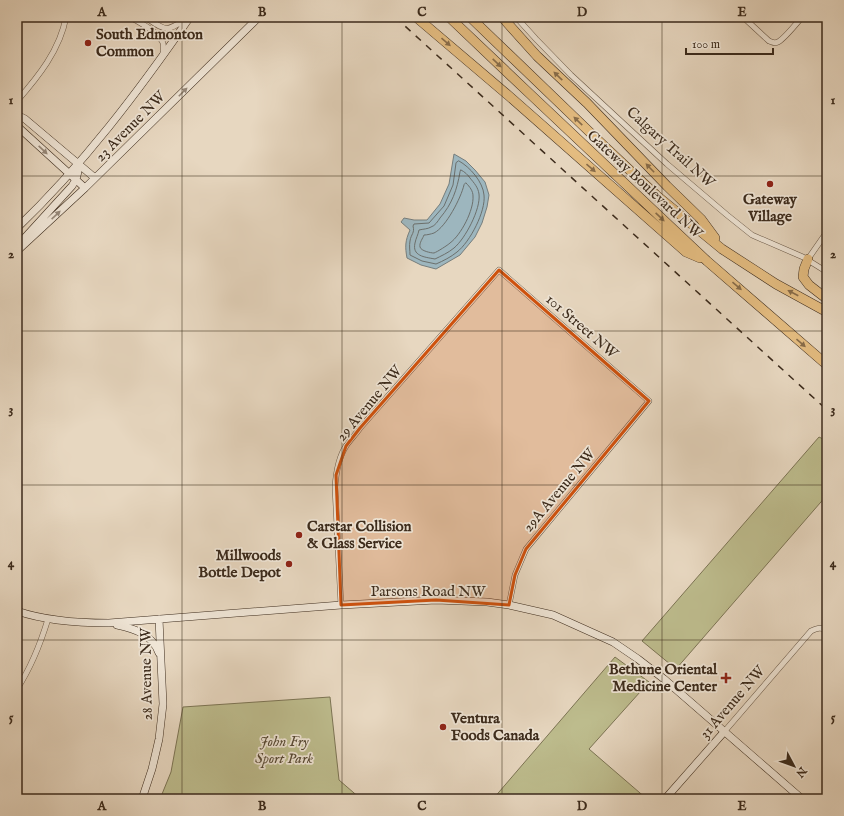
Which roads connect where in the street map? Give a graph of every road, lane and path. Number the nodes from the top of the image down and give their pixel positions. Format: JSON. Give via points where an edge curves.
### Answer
{"nodes":[{"id":1,"x":66,"y":17,"type":"edge"},
{"id":2,"x":130,"y":17,"type":"edge"},
{"id":3,"x":145,"y":17,"type":"edge"},
{"id":4,"x":190,"y":17,"type":"edge"},
{"id":5,"x":259,"y":17,"type":"edge"},
{"id":6,"x":416,"y":17,"type":"edge"},
{"id":7,"x":449,"y":17,"type":"edge"},
{"id":8,"x":470,"y":17,"type":"edge"},
{"id":9,"x":502,"y":17,"type":"edge"},
{"id":10,"x":516,"y":17,"type":"edge"},
{"id":11,"x":743,"y":17,"type":"edge"},
{"id":12,"x":802,"y":17,"type":"edge"},
{"id":13,"x":163,"y":57,"type":"junction"},
{"id":14,"x":17,"y":101,"type":"edge"},
{"id":15,"x":17,"y":116,"type":"edge"},
{"id":16,"x":17,"y":126,"type":"edge"},
{"id":17,"x":78,"y":164,"type":"junction"},
{"id":18,"x":69,"y":174,"type":"junction"},
{"id":19,"x":95,"y":178,"type":"junction"},
{"id":20,"x":76,"y":180,"type":"junction"},
{"id":21,"x":85,"y":188,"type":"junction"},
{"id":22,"x":17,"y":228,"type":"edge"},
{"id":23,"x":824,"y":236,"type":"dead end"},
{"id":24,"x":17,"y":247,"type":"edge"},
{"id":25,"x":722,"y":249,"type":"junction"},
{"id":26,"x":17,"y":251,"type":"edge"},
{"id":27,"x":808,"y":259,"type":"junction"},
{"id":28,"x":707,"y":261,"type":"junction"},
{"id":29,"x":499,"y":270,"type":"joint"},
{"id":30,"x":827,"y":272,"type":"edge"},
{"id":31,"x":827,"y":299,"type":"edge"},
{"id":32,"x":827,"y":312,"type":"edge"},
{"id":33,"x":827,"y":365,"type":"edge"},
{"id":34,"x":649,"y":401,"type":"joint"},
{"id":35,"x":341,"y":605,"type":"junction"},
{"id":36,"x":509,"y":605,"type":"junction"},
{"id":37,"x":17,"y":611,"type":"edge"},
{"id":38,"x":48,"y":619,"type":"junction"},
{"id":39,"x":159,"y":619,"type":"junction"},
{"id":40,"x":109,"y":623,"type":"junction"},
{"id":41,"x":827,"y":630,"type":"edge"},
{"id":42,"x":161,"y":660,"type":"junction"},
{"id":43,"x":17,"y":689,"type":"edge"},
{"id":44,"x":724,"y":732,"type":"junction"},
{"id":45,"x":142,"y":799,"type":"edge"},
{"id":46,"x":665,"y":799,"type":"edge"},
{"id":47,"x":802,"y":799,"type":"edge"}],
"edges":[{"from":1,"to":14,"type":"street","via":[[54,52]]},
{"from":2,"to":13,"type":"street","via":[[159,37],[163,45]]},
{"from":3,"to":4,"type":"street","via":[[168,29]]},
{"from":4,"to":13,"type":"main road","name":"23 Avenue NW"},
{"from":19,"to":5,"type":"main road","name":"23 Avenue NW","one_way":true},
{"from":6,"to":28,"type":"highway","one_way":true,"via":[[686,252]]},
{"from":7,"to":28,"type":"highway","name":"Gateway Boulevard NW","one_way":true},
{"from":25,"to":8,"type":"highway","one_way":true,"via":[[656,195]]},
{"from":25,"to":9,"type":"highway","one_way":true,"via":[[701,219],[537,56]]},
{"from":10,"to":27,"type":"street","name":"Calgary Trail NW","via":[[571,75],[746,231]]},
{"from":11,"to":12,"type":"street","via":[[770,42],[775,43],[782,40]]},
{"from":13,"to":17,"type":"main road","name":"23 Avenue NW"},
{"from":15,"to":17,"type":"main road","via":[[26,119]]},
{"from":16,"to":18,"type":"main road","one_way":true},
{"from":17,"to":18,"type":"main road","name":"23 Avenue NW"},
{"from":17,"to":19,"type":"main road"},
{"from":17,"to":20,"type":"main road"},
{"from":18,"to":20,"type":"main road"},
{"from":18,"to":22,"type":"main road","name":"23 Avenue NW"},
{"from":19,"to":21,"type":"main road","name":"23 Avenue NW"},
{"from":20,"to":21,"type":"main road"},
{"from":20,"to":24,"type":"main road"},
{"from":26,"to":21,"type":"main road","name":"23 Avenue NW","one_way":true},
{"from":23,"to":27,"type":"street"},
{"from":32,"to":25,"type":"highway","one_way":true,"via":[[776,284]]},
{"from":27,"to":30,"type":"street","name":"Calgary Trail NW"},
{"from":27,"to":31,"type":"highway","via":[[803,278]]},
{"from":28,"to":33,"type":"highway","name":"Gateway Boulevard NW","one_way":true},
{"from":29,"to":34,"type":"street","name":"101 Street NW"},
{"from":29,"to":35,"type":"street","name":"29 Avenue NW","via":[[346,446],[335,486]]},
{"from":34,"to":36,"type":"street","name":"29A Avenue NW","via":[[526,549],[515,575]]},
{"from":35,"to":36,"type":"main road","name":"Parsons Road NW","via":[[436,600]]},
{"from":35,"to":39,"type":"main road","name":"Parsons Road NW"},
{"from":36,"to":44,"type":"main road","name":"Parsons Road NW","via":[[553,615],[613,642],[660,676]]},
{"from":37,"to":38,"type":"main road","name":"Parsons Road NW"},
{"from":38,"to":40,"type":"main road","name":"Parsons Road NW"},
{"from":38,"to":43,"type":"street"},
{"from":39,"to":40,"type":"main road","name":"Parsons Road NW"},
{"from":39,"to":42,"type":"main road","name":"28 Avenue NW"},
{"from":40,"to":42,"type":"main road","via":[[139,631],[147,636],[156,646]]},
{"from":41,"to":44,"type":"street","name":"31 Avenue NW","via":[[821,628],[811,631]]},
{"from":42,"to":45,"type":"main road","name":"28 Avenue NW","via":[[163,704],[159,739]]},
{"from":44,"to":46,"type":"main road","name":"31 Avenue NW"},
{"from":44,"to":47,"type":"main road","name":"Parsons Road NW"}]}
